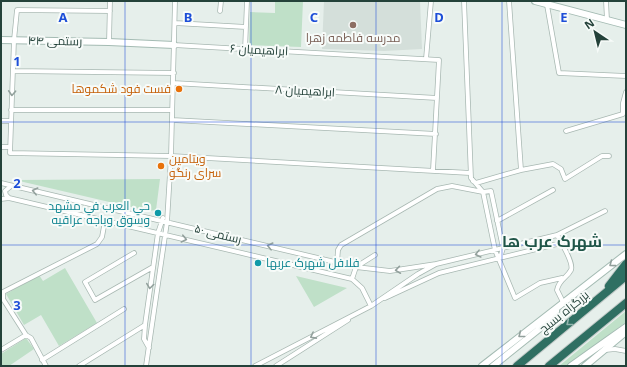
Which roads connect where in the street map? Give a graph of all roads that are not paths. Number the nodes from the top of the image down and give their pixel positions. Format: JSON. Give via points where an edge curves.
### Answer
{"nodes":[{"id":1,"x":110,"y":1,"type":"edge"},
{"id":2,"x":175,"y":1,"type":"edge"},
{"id":3,"x":221,"y":1,"type":"edge"},
{"id":4,"x":247,"y":1,"type":"edge"},
{"id":5,"x":430,"y":1,"type":"edge"},
{"id":6,"x":464,"y":1,"type":"edge"},
{"id":7,"x":509,"y":1,"type":"edge"},
{"id":8,"x":535,"y":1,"type":"edge"},
{"id":9,"x":606,"y":1,"type":"edge"},
{"id":10,"x":547,"y":5,"type":"junction"},
{"id":11,"x":110,"y":11,"type":"junction"},
{"id":12,"x":220,"y":11,"type":"dead end"},
{"id":13,"x":607,"y":20,"type":"junction"},
{"id":14,"x":175,"y":22,"type":"junction"},
{"id":15,"x":626,"y":25,"type":"edge"},
{"id":16,"x":246,"y":27,"type":"junction"},
{"id":17,"x":1,"y":40,"type":"edge"},
{"id":18,"x":14,"y":40,"type":"junction"},
{"id":19,"x":109,"y":42,"type":"junction"},
{"id":20,"x":174,"y":45,"type":"junction"},
{"id":21,"x":245,"y":50,"type":"junction"},
{"id":22,"x":426,"y":59,"type":"junction"},
{"id":23,"x":13,"y":71,"type":"junction"},
{"id":24,"x":174,"y":73,"type":"junction"},
{"id":25,"x":626,"y":76,"type":"edge"},
{"id":26,"x":173,"y":83,"type":"junction"},
{"id":27,"x":626,"y":92,"type":"edge"},
{"id":28,"x":437,"y":98,"type":"junction"},
{"id":29,"x":11,"y":110,"type":"junction"},
{"id":30,"x":172,"y":110,"type":"junction"},
{"id":31,"x":172,"y":120,"type":"junction"},
{"id":32,"x":1,"y":121,"type":"edge"},
{"id":33,"x":10,"y":121,"type":"junction"},
{"id":34,"x":566,"y":131,"type":"dead end"},
{"id":35,"x":436,"y":134,"type":"junction"},
{"id":36,"x":1,"y":147,"type":"edge"},
{"id":37,"x":9,"y":147,"type":"junction"},
{"id":38,"x":170,"y":156,"type":"junction"},
{"id":39,"x":609,"y":156,"type":"dead end"},
{"id":40,"x":433,"y":170,"type":"junction"},
{"id":41,"x":521,"y":170,"type":"junction"},
{"id":42,"x":470,"y":173,"type":"junction"},
{"id":43,"x":473,"y":181,"type":"junction"},
{"id":44,"x":1,"y":183,"type":"edge"},
{"id":45,"x":11,"y":185,"type":"junction"},
{"id":46,"x":553,"y":190,"type":"dead end"},
{"id":47,"x":483,"y":192,"type":"junction"},
{"id":48,"x":9,"y":198,"type":"junction"},
{"id":49,"x":1,"y":199,"type":"edge"},
{"id":50,"x":605,"y":211,"type":"dead end"},
{"id":51,"x":167,"y":213,"type":"junction"},
{"id":52,"x":161,"y":220,"type":"junction"},
{"id":53,"x":105,"y":221,"type":"junction"},
{"id":54,"x":497,"y":221,"type":"junction"},
{"id":55,"x":167,"y":222,"type":"junction"},
{"id":56,"x":158,"y":233,"type":"junction"},
{"id":57,"x":164,"y":235,"type":"junction"},
{"id":58,"x":557,"y":235,"type":"junction"},
{"id":59,"x":561,"y":244,"type":"junction"},
{"id":60,"x":503,"y":248,"type":"junction"},
{"id":61,"x":495,"y":250,"type":"junction"},
{"id":62,"x":134,"y":252,"type":"dead end"},
{"id":63,"x":626,"y":254,"type":"edge"},
{"id":64,"x":375,"y":255,"type":"dead end"},
{"id":65,"x":500,"y":258,"type":"junction"},
{"id":66,"x":337,"y":263,"type":"junction"},
{"id":67,"x":436,"y":264,"type":"junction"},
{"id":68,"x":626,"y":264,"type":"edge"},
{"id":69,"x":153,"y":267,"type":"junction"},
{"id":70,"x":356,"y":267,"type":"junction"},
{"id":71,"x":626,"y":276,"type":"edge"},
{"id":72,"x":562,"y":278,"type":"junction"},
{"id":73,"x":352,"y":279,"type":"junction"},
{"id":74,"x":599,"y":299,"type":"junction"},
{"id":75,"x":563,"y":302,"type":"junction"},
{"id":76,"x":626,"y":303,"type":"edge"},
{"id":77,"x":371,"y":306,"type":"junction"},
{"id":78,"x":124,"y":309,"type":"dead end"},
{"id":79,"x":145,"y":325,"type":"junction"},
{"id":80,"x":626,"y":327,"type":"edge"},
{"id":81,"x":626,"y":332,"type":"edge"},
{"id":82,"x":26,"y":335,"type":"junction"},
{"id":83,"x":149,"y":348,"type":"junction"},
{"id":84,"x":1,"y":350,"type":"edge"},
{"id":85,"x":605,"y":350,"type":"junction"},
{"id":86,"x":626,"y":351,"type":"edge"},
{"id":87,"x":42,"y":360,"type":"junction"},
{"id":88,"x":46,"y":366,"type":"edge"},
{"id":89,"x":78,"y":366,"type":"edge"},
{"id":90,"x":146,"y":366,"type":"edge"},
{"id":91,"x":255,"y":366,"type":"edge"},
{"id":92,"x":276,"y":366,"type":"edge"},
{"id":93,"x":482,"y":366,"type":"edge"},
{"id":94,"x":493,"y":366,"type":"edge"},
{"id":95,"x":517,"y":366,"type":"edge"},
{"id":96,"x":548,"y":366,"type":"edge"},
{"id":97,"x":571,"y":366,"type":"edge"},
{"id":98,"x":585,"y":366,"type":"edge"}],
"edges":[{"from":1,"to":11,"type":"street"},
{"from":2,"to":14,"type":"street"},
{"from":3,"to":12,"type":"street"},
{"from":4,"to":16,"type":"street"},
{"from":5,"to":22,"type":"street"},
{"from":6,"to":42,"type":"street"},
{"from":7,"to":41,"type":"street"},
{"from":8,"to":10,"type":"main road"},
{"from":9,"to":13,"type":"street"},
{"from":10,"to":13,"type":"main road"},
{"from":10,"to":25,"type":"street","via":[[559,73]]},
{"from":11,"to":18,"type":"street","via":[[17,10]]},
{"from":11,"to":19,"type":"street"},
{"from":13,"to":15,"type":"main road"},
{"from":14,"to":16,"type":"street"},
{"from":14,"to":20,"type":"street"},
{"from":16,"to":21,"type":"street"},
{"from":17,"to":18,"type":"main road","name":"رستمی ۴۴"},
{"from":18,"to":19,"type":"main road","name":"رستمی ۴۴"},
{"from":18,"to":23,"type":"street"},
{"from":19,"to":20,"type":"main road","name":"رستمی ۴۴"},
{"from":20,"to":21,"type":"street","name":"ابراهیمیان ۶"},
{"from":20,"to":24,"type":"street"},
{"from":21,"to":22,"type":"street","name":"ابراهیمیان ۶"},
{"from":22,"to":28,"type":"street","name":"ابراهیمیان ۶","via":[[439,60]]},
{"from":23,"to":24,"type":"street"},
{"from":23,"to":29,"type":"street","one_way":true},
{"from":24,"to":26,"type":"street"},
{"from":26,"to":28,"type":"street","name":"ابراهیمیان ۸"},
{"from":26,"to":30,"type":"street"},
{"from":27,"to":34,"type":"street","via":[[623,114]]},
{"from":28,"to":35,"type":"street"},
{"from":29,"to":30,"type":"street"},
{"from":29,"to":33,"type":"street"},
{"from":30,"to":31,"type":"street"},
{"from":31,"to":35,"type":"street"},
{"from":31,"to":38,"type":"street"},
{"from":32,"to":33,"type":"street"},
{"from":33,"to":37,"type":"street"},
{"from":35,"to":40,"type":"street"},
{"from":36,"to":37,"type":"street"},
{"from":37,"to":38,"type":"street","via":[[10,153]]},
{"from":38,"to":40,"type":"street","via":[[431,172]]},
{"from":38,"to":51,"type":"street"},
{"from":39,"to":41,"type":"street","via":[[602,156],[565,179],[561,169],[554,164]]},
{"from":40,"to":42,"type":"street"},
{"from":41,"to":43,"type":"street"},
{"from":42,"to":43,"type":"street"},
{"from":43,"to":47,"type":"street"},
{"from":44,"to":45,"type":"street","name":"رستمی ۵۰"},
{"from":45,"to":48,"type":"street","via":[[5,191]]},
{"from":52,"to":45,"type":"street","name":"رستمی ۵۰","one_way":true},
{"from":46,"to":54,"type":"street"},
{"from":47,"to":54,"type":"street","via":[[490,190]]},
{"from":47,"to":61,"type":"street"},
{"from":47,"to":66,"type":"street","via":[[452,186],[437,189],[342,245],[338,250]]},
{"from":48,"to":49,"type":"street","name":"رستمی ۵۰"},
{"from":48,"to":53,"type":"street","name":"رستمی ۵۰"},
{"from":50,"to":58,"type":"street"},
{"from":51,"to":52,"type":"street"},
{"from":51,"to":55,"type":"street"},
{"from":52,"to":55,"type":"street","name":"رستمی ۵۰"},
{"from":52,"to":56,"type":"street"},
{"from":53,"to":56,"type":"street","name":"رستمی ۵۰"},
{"from":53,"to":82,"type":"street","via":[[102,237],[97,244],[3,292],[3,299]]},
{"from":54,"to":60,"type":"street"},
{"from":55,"to":57,"type":"street"},
{"from":66,"to":55,"type":"street","name":"رستمی ۵۰","one_way":true},
{"from":56,"to":57,"type":"street","name":"رستمی ۵۰"},
{"from":56,"to":69,"type":"street"},
{"from":57,"to":73,"type":"street","name":"رستمی ۵۰","one_way":true},
{"from":57,"to":83,"type":"street"},
{"from":58,"to":59,"type":"street"},
{"from":58,"to":60,"type":"street"},
{"from":59,"to":65,"type":"street"},
{"from":59,"to":72,"type":"street","via":[[571,265],[570,271]]},
{"from":60,"to":61,"type":"street"},
{"from":60,"to":65,"type":"street"},
{"from":61,"to":65,"type":"street"},
{"from":61,"to":67,"type":"street","one_way":true},
{"from":62,"to":69,"type":"street","via":[[85,282],[95,300]]},
{"from":63,"to":75,"type":"main road","one_way":true},
{"from":64,"to":70,"type":"street"},
{"from":65,"to":72,"type":"street","via":[[515,298],[540,283]]},
{"from":65,"to":77,"type":"street","via":[[439,273]]},
{"from":66,"to":70,"type":"street","name":"رستمی ۵۰"},
{"from":67,"to":70,"type":"street","name":"رستمی ۵۰","one_way":true,"via":[[390,271]]},
{"from":67,"to":77,"type":"street"},
{"from":68,"to":74,"type":"highway"},
{"from":69,"to":79,"type":"street","one_way":true},
{"from":70,"to":73,"type":"street"},
{"from":71,"to":74,"type":"highway","name":"بزرگراه بسیج"},
{"from":72,"to":75,"type":"street","via":[[557,290]]},
{"from":73,"to":77,"type":"street","via":[[362,288]]},
{"from":74,"to":95,"type":"highway","name":"بزرگراه بسیج","one_way":true},
{"from":75,"to":93,"type":"main road","one_way":true},
{"from":75,"to":94,"type":"main road","via":[[538,330]]},
{"from":76,"to":96,"type":"highway"},
{"from":77,"to":91,"type":"street","one_way":true},
{"from":77,"to":92,"type":"street"},
{"from":78,"to":87,"type":"street"},
{"from":79,"to":83,"type":"street","via":[[144,339]]},
{"from":79,"to":89,"type":"street"},
{"from":80,"to":97,"type":"main road"},
{"from":81,"to":85,"type":"main road"},
{"from":82,"to":84,"type":"street"},
{"from":82,"to":87,"type":"street","via":[[31,338]]},
{"from":83,"to":90,"type":"street"},
{"from":85,"to":86,"type":"street"},
{"from":85,"to":98,"type":"main road"},
{"from":87,"to":88,"type":"street"}]}
